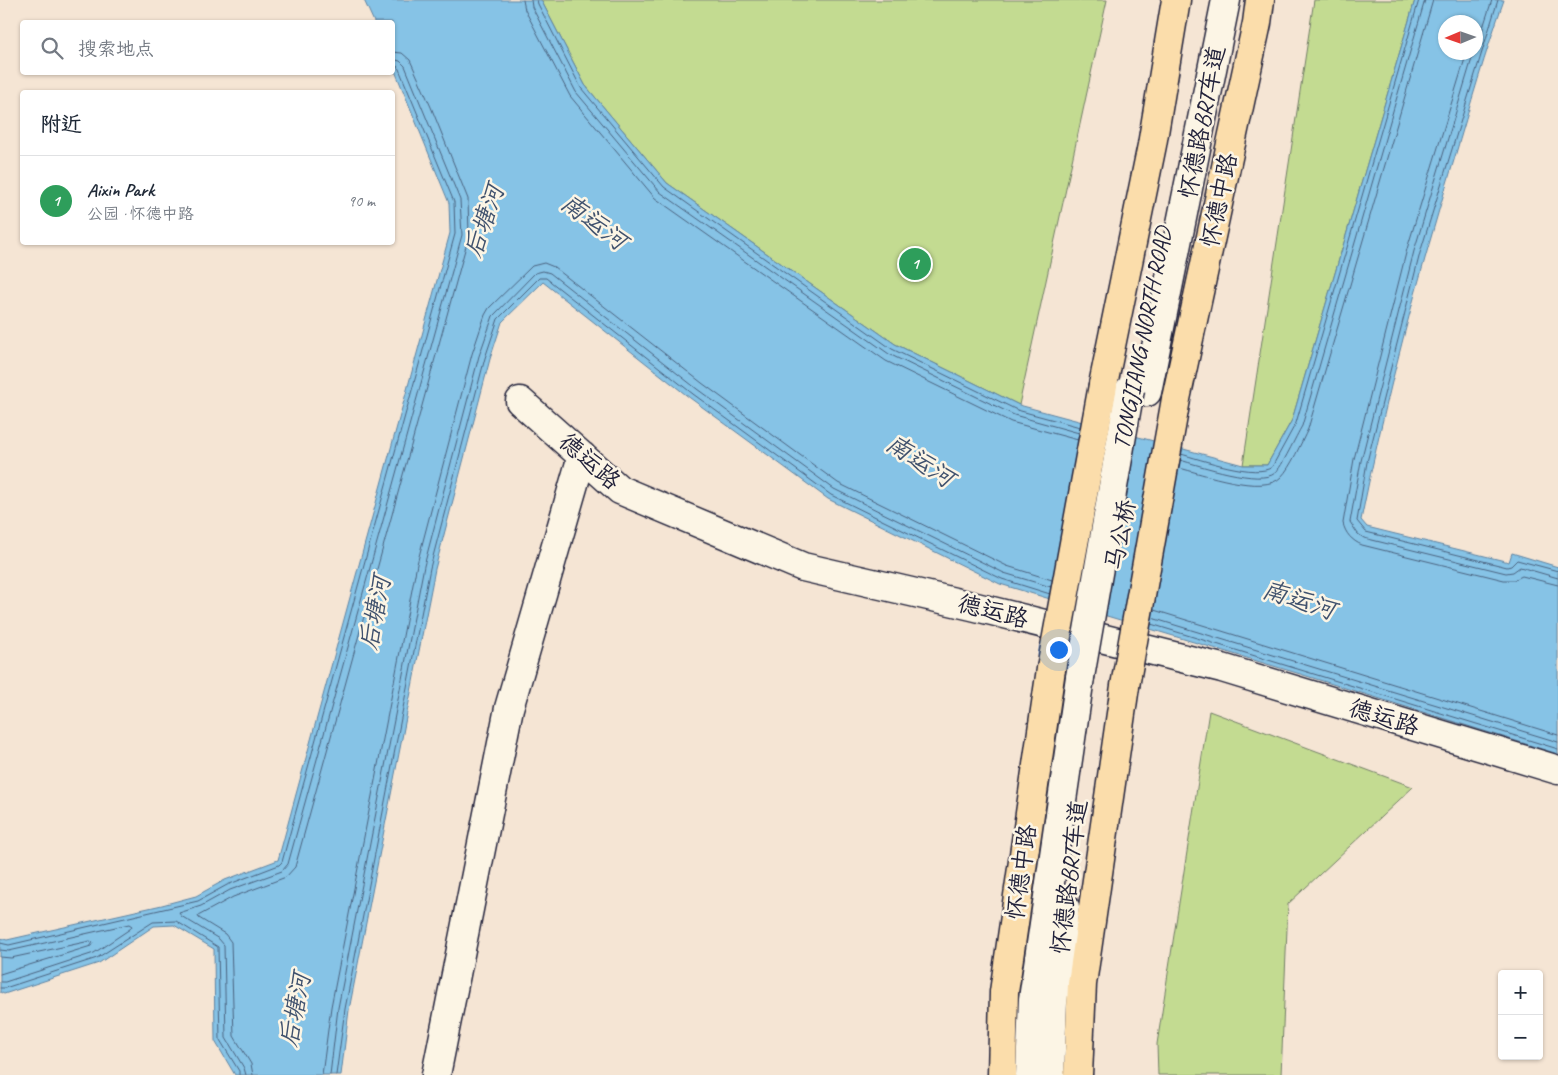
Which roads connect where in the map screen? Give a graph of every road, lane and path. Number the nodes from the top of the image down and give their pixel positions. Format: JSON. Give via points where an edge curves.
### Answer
{"nodes":[{"id":1,"x":1176,"y":0,"type":"edge"},
{"id":2,"x":1210,"y":0,"type":"edge"},
{"id":3,"x":1226,"y":0,"type":"edge"},
{"id":4,"x":1260,"y":0,"type":"edge"},
{"id":5,"x":1138,"y":390,"type":"junction"},
{"id":6,"x":1176,"y":399,"type":"joint"},
{"id":7,"x":520,"y":400,"type":"dead end"},
{"id":8,"x":582,"y":456,"type":"junction"},
{"id":9,"x":1051,"y":669,"type":"joint"},
{"id":10,"x":1087,"y":678,"type":"junction"},
{"id":11,"x":1558,"y":770,"type":"edge"},
{"id":12,"x":436,"y":1075,"type":"edge"},
{"id":13,"x":1002,"y":1075,"type":"edge"},
{"id":14,"x":1030,"y":1075,"type":"edge"},
{"id":15,"x":1050,"y":1075,"type":"edge"},
{"id":16,"x":1078,"y":1075,"type":"edge"}],
"edges":[{"from":1,"to":9,"type":"main road","name":"马公桥","bridge":true,"via":[[1152,145],[1103,385]]},
{"from":2,"to":5,"type":"street","name":"TONGJIANG NORTH ROAD"},
{"from":3,"to":5,"type":"street","name":"怀德路BRT车道"},
{"from":4,"to":6,"type":"main road","name":"怀德中路"},
{"from":5,"to":10,"type":"street","name":"TONGJIANG NORTH ROAD","bridge":true},
{"from":6,"to":16,"type":"main road","name":"马公桥","bridge":true,"via":[[1125,686],[1082,984]]},
{"from":7,"to":8,"type":"street","name":"德运路"},
{"from":8,"to":11,"type":"street","name":"德运路","via":[[620,490],[802,567],[1222,668]]},
{"from":8,"to":12,"type":"street","via":[[509,708]]},
{"from":9,"to":13,"type":"main road","name":"怀德中路","via":[[1004,992]]},
{"from":10,"to":14,"type":"street","name":"怀德路BRT车道","via":[[1033,999]]},
{"from":10,"to":15,"type":"street","name":"怀德路BRT车道","via":[[1053,1003]]}]}
